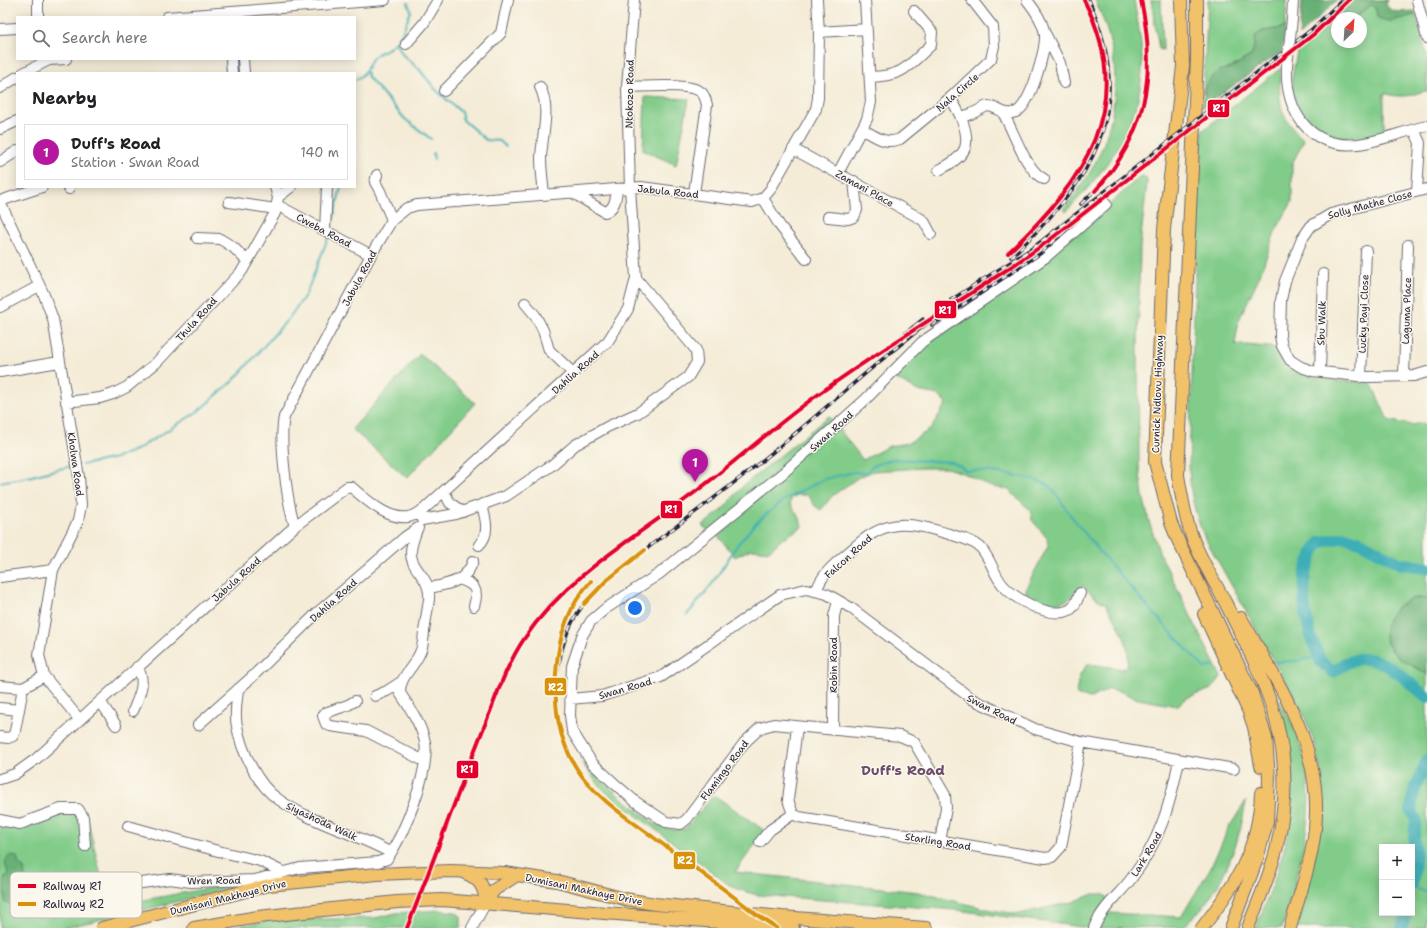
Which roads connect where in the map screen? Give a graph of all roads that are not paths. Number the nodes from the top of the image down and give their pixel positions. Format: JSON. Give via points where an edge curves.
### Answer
{"nodes":[{"id":1,"x":38,"y":0,"type":"edge"},
{"id":2,"x":383,"y":0,"type":"edge"},
{"id":3,"x":438,"y":0,"type":"edge"},
{"id":4,"x":508,"y":0,"type":"edge"},
{"id":5,"x":634,"y":0,"type":"edge"},
{"id":6,"x":817,"y":0,"type":"edge"},
{"id":7,"x":865,"y":0,"type":"edge"},
{"id":8,"x":972,"y":0,"type":"edge"},
{"id":9,"x":1027,"y":0,"type":"edge"},
{"id":10,"x":1181,"y":0,"type":"edge"},
{"id":11,"x":1197,"y":0,"type":"edge"},
{"id":12,"x":1201,"y":0,"type":"edge"},
{"id":13,"x":1293,"y":0,"type":"edge"},
{"id":14,"x":1418,"y":0,"type":"edge"},
{"id":15,"x":296,"y":12,"type":"edge"},
{"id":16,"x":914,"y":12,"type":"dead end"},
{"id":17,"x":271,"y":13,"type":"edge"},
{"id":18,"x":227,"y":15,"type":"edge"},
{"id":19,"x":38,"y":16,"type":"edge"},
{"id":20,"x":197,"y":16,"type":"edge"},
{"id":21,"x":16,"y":28,"type":"edge"},
{"id":22,"x":0,"y":29,"type":"edge"},
{"id":23,"x":866,"y":29,"type":"junction"},
{"id":24,"x":819,"y":32,"type":"junction"},
{"id":25,"x":1044,"y":32,"type":"junction"},
{"id":26,"x":1427,"y":36,"type":"edge"},
{"id":27,"x":406,"y":44,"type":"dead end"},
{"id":28,"x":1197,"y":57,"type":"junction"},
{"id":29,"x":49,"y":60,"type":"edge"},
{"id":30,"x":231,"y":60,"type":"edge"},
{"id":31,"x":243,"y":60,"type":"edge"},
{"id":32,"x":39,"y":65,"type":"edge"},
{"id":33,"x":25,"y":72,"type":"edge"},
{"id":34,"x":232,"y":72,"type":"edge"},
{"id":35,"x":244,"y":72,"type":"edge"},
{"id":36,"x":870,"y":77,"type":"junction"},
{"id":37,"x":16,"y":78,"type":"edge"},
{"id":38,"x":1064,"y":83,"type":"dead end"},
{"id":39,"x":627,"y":87,"type":"junction"},
{"id":40,"x":0,"y":88,"type":"edge"},
{"id":41,"x":540,"y":88,"type":"dead end"},
{"id":42,"x":444,"y":91,"type":"dead end"},
{"id":43,"x":950,"y":98,"type":"junction"},
{"id":44,"x":1003,"y":113,"type":"junction"},
{"id":45,"x":961,"y":117,"type":"junction"},
{"id":46,"x":16,"y":121,"type":"edge"},
{"id":47,"x":1427,"y":126,"type":"edge"},
{"id":48,"x":0,"y":129,"type":"edge"},
{"id":49,"x":862,"y":129,"type":"junction"},
{"id":50,"x":1414,"y":129,"type":"junction"},
{"id":51,"x":793,"y":149,"type":"junction"},
{"id":52,"x":16,"y":152,"type":"edge"},
{"id":53,"x":0,"y":162,"type":"edge"},
{"id":54,"x":939,"y":170,"type":"dead end"},
{"id":55,"x":838,"y":172,"type":"junction"},
{"id":56,"x":377,"y":175,"type":"dead end"},
{"id":57,"x":1044,"y":179,"type":"dead end"},
{"id":58,"x":854,"y":182,"type":"junction"},
{"id":59,"x":39,"y":188,"type":"edge"},
{"id":60,"x":290,"y":188,"type":"edge"},
{"id":61,"x":327,"y":188,"type":"edge"},
{"id":62,"x":630,"y":188,"type":"junction"},
{"id":63,"x":617,"y":189,"type":"junction"},
{"id":64,"x":1422,"y":190,"type":"edge"},
{"id":65,"x":573,"y":193,"type":"junction"},
{"id":66,"x":694,"y":193,"type":"junction"},
{"id":67,"x":544,"y":195,"type":"junction"},
{"id":68,"x":763,"y":198,"type":"junction"},
{"id":69,"x":276,"y":200,"type":"edge"},
{"id":70,"x":0,"y":201,"type":"edge"},
{"id":71,"x":229,"y":202,"type":"dead end"},
{"id":72,"x":1106,"y":204,"type":"dead end"},
{"id":73,"x":3,"y":215,"type":"edge"},
{"id":74,"x":828,"y":217,"type":"dead end"},
{"id":75,"x":392,"y":220,"type":"junction"},
{"id":76,"x":325,"y":230,"type":"junction"},
{"id":77,"x":931,"y":234,"type":"dead end"},
{"id":78,"x":197,"y":238,"type":"dead end"},
{"id":79,"x":1408,"y":245,"type":"dead end"},
{"id":80,"x":1366,"y":251,"type":"dead end"},
{"id":81,"x":371,"y":255,"type":"junction"},
{"id":82,"x":806,"y":259,"type":"dead end"},
{"id":83,"x":247,"y":261,"type":"junction"},
{"id":84,"x":1322,"y":274,"type":"dead end"},
{"id":85,"x":636,"y":278,"type":"junction"},
{"id":86,"x":39,"y":286,"type":"junction"},
{"id":87,"x":524,"y":303,"type":"dead end"},
{"id":88,"x":0,"y":307,"type":"edge"},
{"id":89,"x":59,"y":362,"type":"junction"},
{"id":90,"x":0,"y":372,"type":"edge"},
{"id":91,"x":1320,"y":372,"type":"junction"},
{"id":92,"x":1427,"y":372,"type":"edge"},
{"id":93,"x":573,"y":373,"type":"junction"},
{"id":94,"x":1404,"y":376,"type":"junction"},
{"id":95,"x":1361,"y":377,"type":"junction"},
{"id":96,"x":66,"y":402,"type":"junction"},
{"id":97,"x":1155,"y":462,"type":"junction"},
{"id":98,"x":444,"y":491,"type":"junction"},
{"id":99,"x":482,"y":506,"type":"junction"},
{"id":100,"x":463,"y":512,"type":"junction"},
{"id":101,"x":421,"y":520,"type":"junction"},
{"id":102,"x":295,"y":526,"type":"junction"},
{"id":103,"x":479,"y":545,"type":"dead end"},
{"id":104,"x":473,"y":561,"type":"dead end"},
{"id":105,"x":53,"y":570,"type":"junction"},
{"id":106,"x":1211,"y":574,"type":"junction"},
{"id":107,"x":0,"y":578,"type":"edge"},
{"id":108,"x":459,"y":579,"type":"junction"},
{"id":109,"x":429,"y":588,"type":"junction"},
{"id":110,"x":817,"y":590,"type":"junction"},
{"id":111,"x":1080,"y":593,"type":"dead end"},
{"id":112,"x":838,"y":601,"type":"junction"},
{"id":113,"x":474,"y":606,"type":"dead end"},
{"id":114,"x":137,"y":668,"type":"junction"},
{"id":115,"x":44,"y":676,"type":"junction"},
{"id":116,"x":401,"y":682,"type":"junction"},
{"id":117,"x":0,"y":686,"type":"edge"},
{"id":118,"x":23,"y":688,"type":"junction"},
{"id":119,"x":238,"y":689,"type":"junction"},
{"id":120,"x":375,"y":696,"type":"dead end"},
{"id":121,"x":570,"y":699,"type":"junction"},
{"id":122,"x":100,"y":701,"type":"junction"},
{"id":123,"x":355,"y":701,"type":"dead end"},
{"id":124,"x":0,"y":708,"type":"edge"},
{"id":125,"x":19,"y":710,"type":"junction"},
{"id":126,"x":132,"y":711,"type":"dead end"},
{"id":127,"x":79,"y":719,"type":"junction"},
{"id":128,"x":116,"y":725,"type":"dead end"},
{"id":129,"x":198,"y":725,"type":"dead end"},
{"id":130,"x":797,"y":727,"type":"junction"},
{"id":131,"x":833,"y":730,"type":"junction"},
{"id":132,"x":0,"y":737,"type":"edge"},
{"id":133,"x":1081,"y":742,"type":"junction"},
{"id":134,"x":1179,"y":760,"type":"junction"},
{"id":135,"x":424,"y":761,"type":"junction"},
{"id":136,"x":1234,"y":769,"type":"dead end"},
{"id":137,"x":0,"y":779,"type":"edge"},
{"id":138,"x":794,"y":814,"type":"junction"},
{"id":139,"x":0,"y":820,"type":"edge"},
{"id":140,"x":128,"y":826,"type":"dead end"},
{"id":141,"x":760,"y":842,"type":"dead end"},
{"id":142,"x":940,"y":842,"type":"junction"},
{"id":143,"x":85,"y":846,"type":"dead end"},
{"id":144,"x":389,"y":856,"type":"junction"},
{"id":145,"x":462,"y":871,"type":"junction"},
{"id":146,"x":284,"y":872,"type":"junction"},
{"id":147,"x":517,"y":875,"type":"junction"},
{"id":148,"x":142,"y":883,"type":"edge"},
{"id":149,"x":485,"y":904,"type":"junction"},
{"id":150,"x":1101,"y":916,"type":"junction"},
{"id":151,"x":141,"y":918,"type":"edge"},
{"id":152,"x":142,"y":918,"type":"edge"},
{"id":153,"x":102,"y":928,"type":"edge"},
{"id":154,"x":194,"y":928,"type":"edge"},
{"id":155,"x":472,"y":928,"type":"edge"},
{"id":156,"x":792,"y":928,"type":"edge"},
{"id":157,"x":926,"y":928,"type":"edge"},
{"id":158,"x":1094,"y":928,"type":"edge"},
{"id":159,"x":1099,"y":928,"type":"edge"},
{"id":160,"x":1202,"y":928,"type":"edge"},
{"id":161,"x":1231,"y":928,"type":"edge"},
{"id":162,"x":1248,"y":928,"type":"edge"},
{"id":163,"x":1290,"y":928,"type":"edge"}],
"edges":[{"from":1,"to":19,"type":"street"},
{"from":2,"to":15,"type":"street"},
{"from":3,"to":27,"type":"street","via":[[424,23]]},
{"from":4,"to":42,"type":"street","via":[[501,32]]},
{"from":5,"to":39,"type":"street","name":"Ntokozo Road"},
{"from":6,"to":24,"type":"street"},
{"from":7,"to":23,"type":"street"},
{"from":8,"to":43,"type":"street","name":"Nala Circle","via":[[992,27],[994,53],[988,64]]},
{"from":9,"to":25,"type":"street"},
{"from":10,"to":97,"type":"main road","name":"Curnick Ndlovu Highway","via":[[1183,66],[1164,229]]},
{"from":11,"to":28,"type":"main road"},
{"from":12,"to":28,"type":"main road"},
{"from":13,"to":50,"type":"street","bridge":true,"via":[[1286,81],[1289,98],[1308,129],[1315,135],[1337,143],[1359,144]]},
{"from":14,"to":26,"type":"street"},
{"from":15,"to":17,"type":"street"},
{"from":16,"to":36,"type":"street","via":[[932,32],[931,45],[900,72],[890,76]]},
{"from":17,"to":18,"type":"street"},
{"from":18,"to":20,"type":"street"},
{"from":21,"to":22,"type":"street"},
{"from":23,"to":24,"type":"street"},
{"from":23,"to":36,"type":"street"},
{"from":24,"to":51,"type":"street","via":[[818,98],[812,117]]},
{"from":25,"to":38,"type":"street","via":[[1060,63]]},
{"from":25,"to":44,"type":"street","via":[[1044,49],[1026,101],[1017,112]]},
{"from":28,"to":106,"type":"main road","via":[[1178,474],[1190,532]]},
{"from":29,"to":32,"type":"street"},
{"from":30,"to":34,"type":"street"},
{"from":31,"to":35,"type":"street"},
{"from":32,"to":33,"type":"street"},
{"from":36,"to":49,"type":"street","via":[[871,102]]},
{"from":37,"to":40,"type":"street"},
{"from":39,"to":62,"type":"street","name":"Ntokozo Road"},
{"from":39,"to":66,"type":"street","via":[[695,88],[702,93],[707,105]]},
{"from":41,"to":67,"type":"street","via":[[545,96],[546,106],[541,158]]},
{"from":43,"to":45,"type":"street"},
{"from":43,"to":49,"type":"street","name":"Nala Circle","via":[[894,141],[882,140]]},
{"from":44,"to":45,"type":"street","via":[[987,106]]},
{"from":44,"to":57,"type":"street","via":[[1028,165],[1034,173]]},
{"from":45,"to":54,"type":"street","via":[[966,138],[965,148]]},
{"from":46,"to":48,"type":"street"},
{"from":47,"to":50,"type":"street"},
{"from":49,"to":55,"type":"street"},
{"from":50,"to":64,"type":"street","via":[[1420,143]]},
{"from":51,"to":55,"type":"street","name":"Zamani Place"},
{"from":51,"to":68,"type":"street"},
{"from":52,"to":53,"type":"street"},
{"from":55,"to":58,"type":"street","name":"Zamani Place"},
{"from":56,"to":75,"type":"street","via":[[374,182]]},
{"from":58,"to":74,"type":"street","via":[[857,210],[854,217]]},
{"from":58,"to":77,"type":"street","name":"Zamani Place","via":[[924,221]]},
{"from":59,"to":70,"type":"street"},
{"from":60,"to":69,"type":"street"},
{"from":61,"to":76,"type":"street"},
{"from":62,"to":63,"type":"street","name":"Jabula Road"},
{"from":62,"to":66,"type":"street","name":"Jabula Road","via":[[658,188]]},
{"from":62,"to":85,"type":"street","name":"Dahlia Road"},
{"from":63,"to":65,"type":"street","name":"Jabula Road"},
{"from":63,"to":65,"type":"street","via":[[612,208],[605,212]]},
{"from":64,"to":91,"type":"street","name":"Solly Mathe Close","via":[[1324,217],[1305,232],[1282,294],[1280,336],[1290,360],[1301,368]]},
{"from":65,"to":67,"type":"street","name":"Jabula Road"},
{"from":66,"to":68,"type":"street","name":"Jabula Road","via":[[747,202]]},
{"from":67,"to":75,"type":"street","name":"Jabula Road","via":[[417,205],[407,208]]},
{"from":68,"to":82,"type":"street","via":[[780,226]]},
{"from":69,"to":71,"type":"street","name":"Cweba Road"},
{"from":69,"to":76,"type":"street","name":"Cweba Road"},
{"from":69,"to":83,"type":"street","name":"Thula Road"},
{"from":70,"to":73,"type":"street","name":"Kholwa Road"},
{"from":72,"to":121,"type":"street","name":"Swan Road","via":[[1035,265],[922,342],[865,400],[783,473],[659,574],[591,621],[575,652]]},
{"from":73,"to":86,"type":"street","name":"Kholwa Road"},
{"from":75,"to":81,"type":"street","name":"Jabula Road"},
{"from":76,"to":81,"type":"street","name":"Cweba Road"},
{"from":78,"to":83,"type":"street","via":[[220,239],[233,247]]},
{"from":79,"to":94,"type":"street","name":"Laguma Place"},
{"from":80,"to":95,"type":"street","name":"Lucky Payi Close"},
{"from":81,"to":102,"type":"street","name":"Jabula Road","via":[[284,417],[283,437],[289,506]]},
{"from":83,"to":96,"type":"street","name":"Thula Road","via":[[242,271],[156,363],[126,387],[100,398]]},
{"from":84,"to":91,"type":"street","name":"Sbu Walk"},
{"from":85,"to":93,"type":"street","name":"Dahlia Road","via":[[631,302],[620,325],[608,342]]},
{"from":85,"to":99,"type":"street","via":[[694,345],[698,355],[688,377],[638,413],[575,445],[552,465],[506,496]]},
{"from":86,"to":88,"type":"street"},
{"from":86,"to":89,"type":"street","name":"Kholwa Road","via":[[52,319]]},
{"from":87,"to":93,"type":"street","via":[[535,315],[543,330],[549,350]]},
{"from":89,"to":90,"type":"street"},
{"from":89,"to":96,"type":"street","name":"Kholwa Road"},
{"from":91,"to":95,"type":"street","name":"Solly Mathe Close"},
{"from":92,"to":94,"type":"street","name":"Solly Mathe Close"},
{"from":93,"to":98,"type":"street","name":"Dahlia Road"},
{"from":94,"to":95,"type":"street","name":"Solly Mathe Close"},
{"from":96,"to":105,"type":"street","name":"Kholwa Road","via":[[79,478],[81,514]]},
{"from":97,"to":160,"type":"main road","via":[[1153,477],[1165,529],[1249,712],[1257,738],[1262,773],[1258,822],[1246,864]]},
{"from":97,"to":161,"type":"main road","name":"Curnick Ndlovu Highway","via":[[1178,540],[1252,693],[1266,738],[1270,778],[1267,822],[1257,859]]},
{"from":98,"to":100,"type":"street","via":[[450,503]]},
{"from":98,"to":101,"type":"street","name":"Dahlia Road"},
{"from":99,"to":100,"type":"street"},
{"from":99,"to":103,"type":"street","via":[[487,525]]},
{"from":100,"to":101,"type":"street"},
{"from":101,"to":102,"type":"street","name":"Dahlia Road","via":[[374,506],[351,487],[347,487]]},
{"from":101,"to":109,"type":"street","via":[[410,554]]},
{"from":101,"to":119,"type":"street","name":"Dahlia Road","via":[[405,537],[317,613]]},
{"from":102,"to":114,"type":"street","name":"Jabula Road"},
{"from":104,"to":108,"type":"street","via":[[468,573]]},
{"from":105,"to":107,"type":"street"},
{"from":105,"to":115,"type":"street","name":"Kholwa Road","via":[[39,655]]},
{"from":106,"to":162,"type":"main road","via":[[1270,698],[1277,721],[1284,763],[1284,806],[1277,847]]},
{"from":106,"to":163,"type":"main road","via":[[1241,617],[1289,704],[1312,759],[1316,795],[1315,828]]},
{"from":108,"to":109,"type":"street"},
{"from":108,"to":113,"type":"street","via":[[475,590],[477,597]]},
{"from":109,"to":116,"type":"street","via":[[422,648]]},
{"from":110,"to":111,"type":"street","name":"Falcon Road","via":[[825,574],[868,535],[889,526],[903,524],[922,526],[979,547],[1002,585],[1022,602],[1062,613],[1072,608]]},
{"from":110,"to":112,"type":"street","name":"Swan Road"},
{"from":110,"to":121,"type":"street","name":"Swan Road","via":[[799,590],[780,596],[661,677],[602,696]]},
{"from":112,"to":131,"type":"street","name":"Robin Road","via":[[834,616]]},
{"from":112,"to":133,"type":"street","name":"Swan Road","via":[[863,616],[958,690],[983,706],[1035,729]]},
{"from":114,"to":122,"type":"street","name":"Jabula Road"},
{"from":114,"to":126,"type":"street","via":[[142,679],[143,698]]},
{"from":115,"to":118,"type":"street"},
{"from":115,"to":127,"type":"street","name":"Kholwa Road"},
{"from":116,"to":120,"type":"street"},
{"from":116,"to":135,"type":"street","via":[[400,693],[422,731],[426,750]]},
{"from":117,"to":118,"type":"street"},
{"from":118,"to":125,"type":"street"},
{"from":119,"to":129,"type":"street","name":"Dahlia Road"},
{"from":119,"to":144,"type":"street","name":"Siyashoda Walk","via":[[236,716],[241,742],[246,758],[269,791],[277,799]]},
{"from":121,"to":130,"type":"street","name":"Flamingo Road","via":[[572,731],[592,763],[636,802],[666,822],[674,824],[681,824],[687,819],[751,735],[760,728],[774,724]]},
{"from":122,"to":127,"type":"street","name":"Jabula Road"},
{"from":122,"to":128,"type":"street"},
{"from":123,"to":135,"type":"street","via":[[325,713],[323,716],[326,724],[366,731]]},
{"from":124,"to":125,"type":"street"},
{"from":125,"to":132,"type":"street","via":[[13,736]]},
{"from":127,"to":137,"type":"street","name":"Jabula Road","via":[[36,759],[15,774]]},
{"from":130,"to":131,"type":"street","name":"Flamingo Road"},
{"from":130,"to":138,"type":"street","via":[[788,800]]},
{"from":131,"to":142,"type":"street","name":"Flamingo Road","via":[[900,736],[914,742],[945,795],[946,808]]},
{"from":133,"to":134,"type":"street","name":"Swan Road"},
{"from":133,"to":142,"type":"street","name":"Starling Road","via":[[1061,847],[1052,857]]},
{"from":134,"to":136,"type":"street","name":"Swan Road"},
{"from":134,"to":150,"type":"street","name":"Lark Road","via":[[1167,811],[1154,845]]},
{"from":135,"to":144,"type":"street","via":[[410,816]]},
{"from":138,"to":141,"type":"street","via":[[770,830]]},
{"from":138,"to":142,"type":"street","name":"Starling Road","via":[[806,819]]},
{"from":139,"to":143,"type":"street","via":[[20,824],[61,809],[78,809],[83,817]]},
{"from":140,"to":146,"type":"street","via":[[218,852],[260,861]]},
{"from":144,"to":146,"type":"street","name":"Wren Road","via":[[378,862]]},
{"from":145,"to":147,"type":"main road","name":"Dumisani Makhaye Drive"},
{"from":145,"to":149,"type":"main road","via":[[473,876],[483,887]]},
{"from":145,"to":152,"type":"main road","name":"Dumisani Makhaye Drive","via":[[384,873],[296,881],[269,885]]},
{"from":146,"to":148,"type":"street","name":"Wren Road","via":[[255,880],[170,880]]},
{"from":147,"to":149,"type":"main road","via":[[494,890]]},
{"from":147,"to":157,"type":"main road","name":"Dumisani Makhaye Drive","via":[[557,881],[625,899],[782,917]]},
{"from":149,"to":154,"type":"main road","name":"Dumisani Makhaye Drive","via":[[442,900],[397,902],[258,917]]},
{"from":149,"to":155,"type":"street"},
{"from":149,"to":156,"type":"main road","name":"Dumisani Makhaye Drive"},
{"from":150,"to":158,"type":"street","name":"Lark Road"},
{"from":150,"to":159,"type":"street","name":"Lark Road"},
{"from":151,"to":153,"type":"main road","name":"Dumisani Makhaye Drive"}]}
